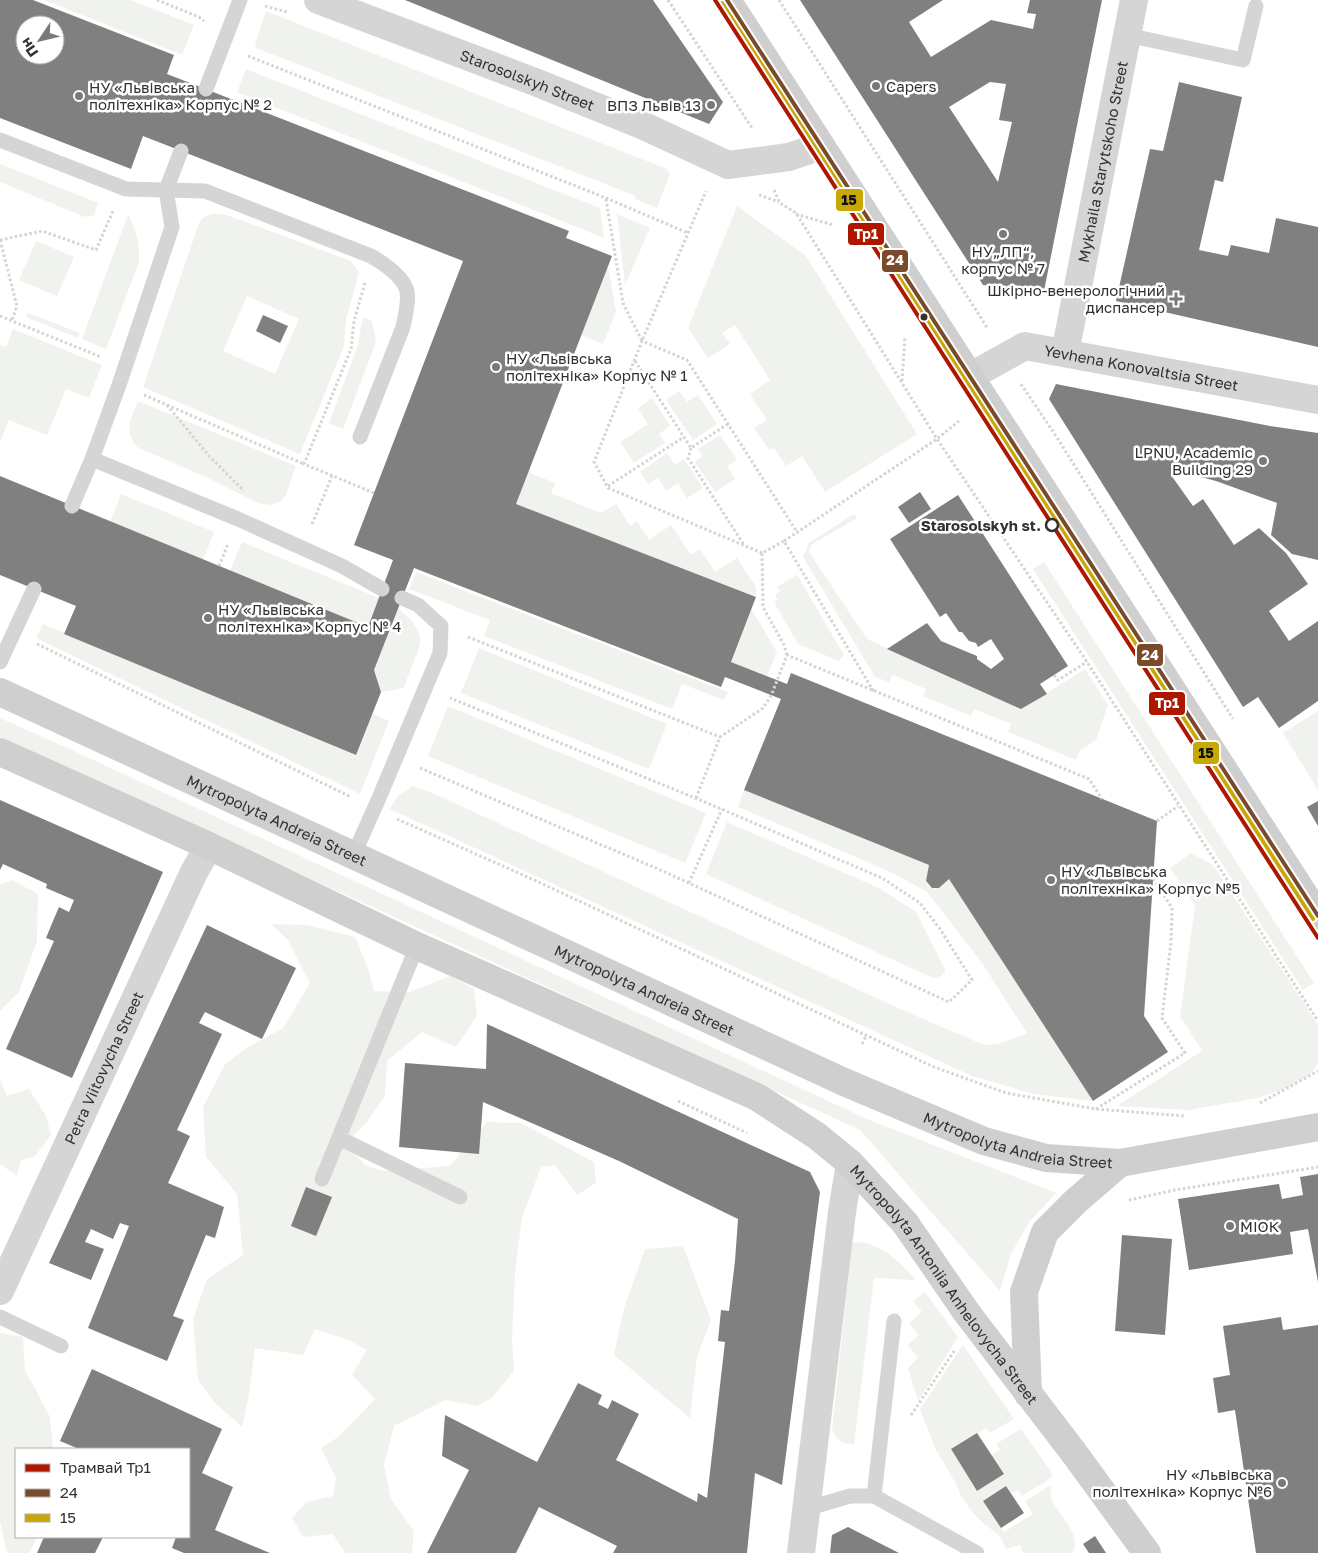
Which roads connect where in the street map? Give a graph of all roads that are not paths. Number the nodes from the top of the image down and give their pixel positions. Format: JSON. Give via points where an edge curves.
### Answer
{"nodes":[{"id":1,"x":240,"y":0,"type":"edge"},
{"id":2,"x":318,"y":0,"type":"edge"},
{"id":3,"x":727,"y":0,"type":"edge"},
{"id":4,"x":1134,"y":0,"type":"edge"},
{"id":5,"x":1256,"y":6,"type":"dead end"},
{"id":6,"x":1127,"y":35,"type":"junction"},
{"id":7,"x":206,"y":89,"type":"dead end"},
{"id":8,"x":0,"y":140,"type":"edge"},
{"id":9,"x":821,"y":146,"type":"junction"},
{"id":10,"x":181,"y":151,"type":"dead end"},
{"id":11,"x":166,"y":190,"type":"junction"},
{"id":12,"x":1065,"y":353,"type":"junction"},
{"id":13,"x":971,"y":376,"type":"junction"},
{"id":14,"x":1318,"y":400,"type":"edge"},
{"id":15,"x":360,"y":437,"type":"dead end"},
{"id":16,"x":92,"y":459,"type":"junction"},
{"id":17,"x":72,"y":506,"type":"dead end"},
{"id":18,"x":34,"y":589,"type":"dead end"},
{"id":19,"x":382,"y":589,"type":"dead end"},
{"id":20,"x":402,"y":598,"type":"dead end"},
{"id":21,"x":0,"y":662,"type":"edge"},
{"id":22,"x":0,"y":692,"type":"edge"},
{"id":23,"x":0,"y":752,"type":"edge"},
{"id":24,"x":209,"y":846,"type":"junction"},
{"id":25,"x":354,"y":854,"type":"junction"},
{"id":26,"x":1318,"y":916,"type":"edge"},
{"id":27,"x":417,"y":946,"type":"junction"},
{"id":28,"x":1318,"y":1127,"type":"edge"},
{"id":29,"x":339,"y":1138,"type":"junction"},
{"id":30,"x":850,"y":1163,"type":"junction"},
{"id":31,"x":1120,"y":1163,"type":"junction"},
{"id":32,"x":322,"y":1178,"type":"dead end"},
{"id":33,"x":460,"y":1197,"type":"dead end"},
{"id":34,"x":0,"y":1291,"type":"edge"},
{"id":35,"x":0,"y":1317,"type":"edge"},
{"id":36,"x":894,"y":1321,"type":"dead end"},
{"id":37,"x":61,"y":1346,"type":"dead end"},
{"id":38,"x":1028,"y":1394,"type":"junction"},
{"id":39,"x":874,"y":1496,"type":"junction"},
{"id":40,"x":806,"y":1509,"type":"junction"},
{"id":41,"x":801,"y":1553,"type":"edge"},
{"id":42,"x":977,"y":1553,"type":"edge"},
{"id":43,"x":1147,"y":1553,"type":"edge"}],
"edges":[{"from":1,"to":7,"type":"lane"},
{"from":2,"to":9,"type":"street","name":"Starosolskyh Street","via":[[535,82],[644,126],[728,165],[789,157]]},
{"from":3,"to":9,"type":"street"},
{"from":4,"to":6,"type":"street","name":"Mykhaila Starytskoho Street"},
{"from":5,"to":6,"type":"lane","via":[[1243,60]]},
{"from":6,"to":12,"type":"street","name":"Mykhaila Starytskoho Street"},
{"from":8,"to":11,"type":"lane","via":[[126,189]]},
{"from":9,"to":13,"type":"street"},
{"from":10,"to":11,"type":"lane"},
{"from":11,"to":15,"type":"lane","via":[[205,191],[372,256],[391,268],[406,288],[405,318]]},
{"from":11,"to":16,"type":"lane","via":[[172,228]]},
{"from":12,"to":13,"type":"street","name":"Yevhena Konovaltsia Street","via":[[1025,346]]},
{"from":12,"to":14,"type":"street","name":"Yevhena Konovaltsia Street"},
{"from":13,"to":26,"type":"street"},
{"from":16,"to":17,"type":"lane"},
{"from":16,"to":19,"type":"lane","via":[[238,519],[342,566]]},
{"from":18,"to":21,"type":"lane"},
{"from":20,"to":25,"type":"lane","via":[[418,605],[440,626],[440,653]]},
{"from":22,"to":25,"type":"street","name":"Mytropolyta Andreia Street"},
{"from":23,"to":24,"type":"street"},
{"from":24,"to":27,"type":"street"},
{"from":24,"to":34,"type":"street","name":"Petra Viitovycha Street","via":[[194,872]]},
{"from":25,"to":31,"type":"street","name":"Mytropolyta Andreia Street","via":[[844,1082],[984,1141],[1046,1158]]},
{"from":27,"to":29,"type":"lane"},
{"from":27,"to":30,"type":"street","via":[[757,1097],[817,1136]]},
{"from":28,"to":31,"type":"street","name":"Mytropolyta Andreia Street"},
{"from":29,"to":32,"type":"lane"},
{"from":29,"to":33,"type":"lane"},
{"from":30,"to":38,"type":"street","name":"Mytropolyta Antoniia Anhelovycha Street","via":[[906,1223],[967,1313]]},
{"from":30,"to":40,"type":"street","name":"Mytropolyta Antoniia Anhelovycha Street"},
{"from":31,"to":38,"type":"street","via":[[1045,1232],[1024,1292]]},
{"from":35,"to":37,"type":"lane"},
{"from":36,"to":39,"type":"lane"},
{"from":38,"to":43,"type":"street","name":"Mytropolyta Antoniia Anhelovycha Street"},
{"from":39,"to":40,"type":"lane","via":[[850,1496]]},
{"from":39,"to":42,"type":"lane"},
{"from":40,"to":41,"type":"street","name":"Mytropolyta Antoniia Anhelovycha Street"}]}
